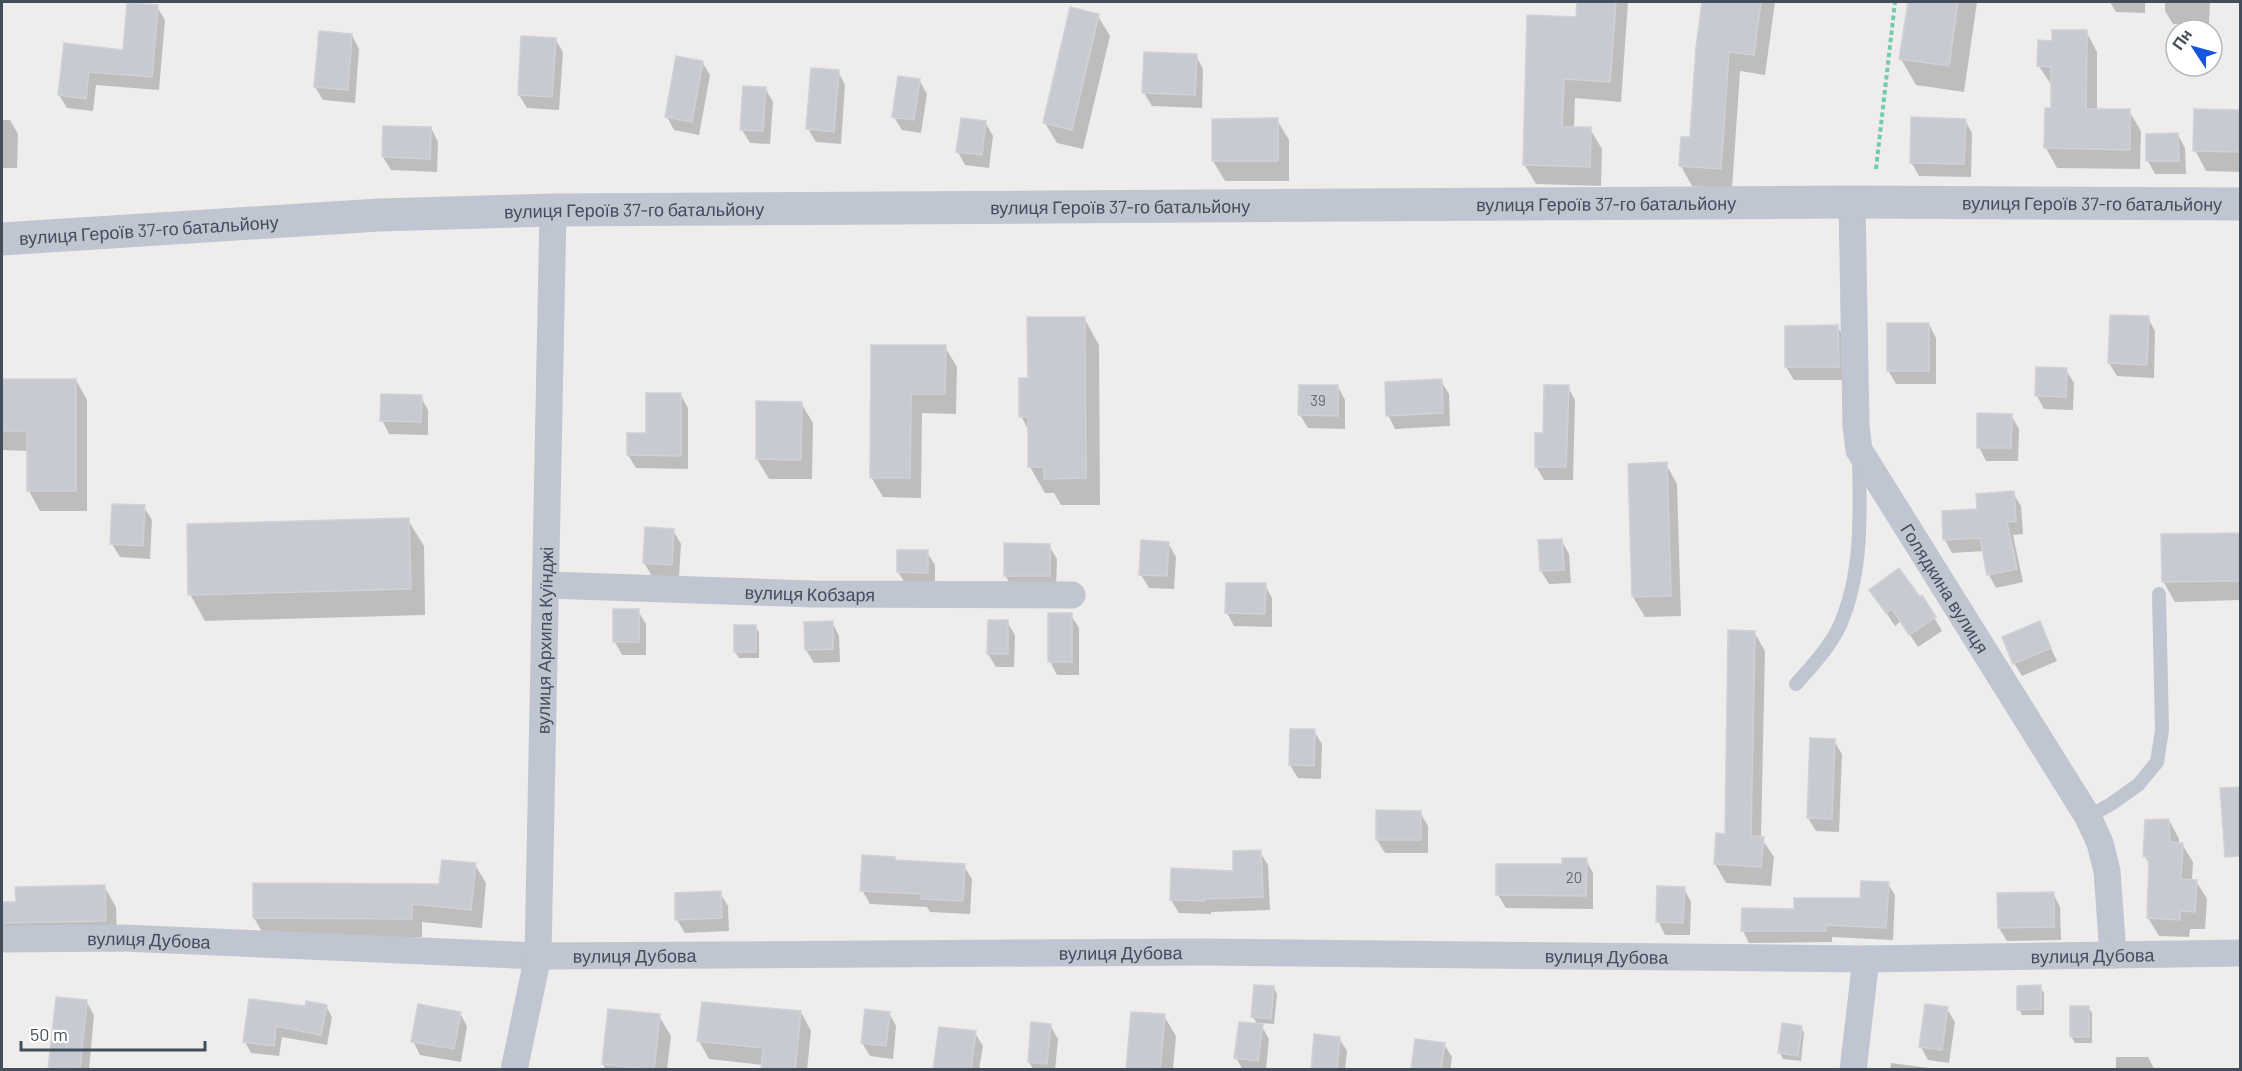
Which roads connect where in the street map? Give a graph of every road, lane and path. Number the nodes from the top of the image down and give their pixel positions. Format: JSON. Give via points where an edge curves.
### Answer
{"nodes":[{"id":1,"x":1895,"y":2,"type":"edge"},
{"id":2,"x":1876,"y":169,"type":"dead end"},
{"id":3,"x":1852,"y":202,"type":"junction"},
{"id":4,"x":2241,"y":204,"type":"edge"},
{"id":5,"x":553,"y":210,"type":"junction"},
{"id":6,"x":2,"y":239,"type":"edge"},
{"id":7,"x":1859,"y":450,"type":"junction"},
{"id":8,"x":546,"y":585,"type":"junction"},
{"id":9,"x":2159,"y":594,"type":"dead end"},
{"id":10,"x":1072,"y":595,"type":"dead end"},
{"id":11,"x":1796,"y":684,"type":"dead end"},
{"id":12,"x":2088,"y":817,"type":"junction"},
{"id":13,"x":2,"y":939,"type":"edge"},
{"id":14,"x":2241,"y":953,"type":"edge"},
{"id":15,"x":2113,"y":955,"type":"junction"},
{"id":16,"x":538,"y":956,"type":"junction"},
{"id":17,"x":1866,"y":959,"type":"junction"},
{"id":18,"x":514,"y":1070,"type":"edge"},
{"id":19,"x":1853,"y":1070,"type":"edge"}],
"edges":[{"from":1,"to":2,"type":"path"},
{"from":3,"to":4,"type":"street","name":"вулиця Героїв 37-го батальйону"},
{"from":3,"to":5,"type":"street","name":"вулиця Героїв 37-го батальйону"},
{"from":3,"to":7,"type":"street","name":"Голядкина вулиця"},
{"from":5,"to":6,"type":"street","name":"вулиця Героїв 37-го батальйону","via":[[379,215]]},
{"from":5,"to":8,"type":"street","name":"вулиця Архипа Куїнджі"},
{"from":7,"to":11,"type":"lane","via":[[1856,571],[1839,626]]},
{"from":7,"to":12,"type":"street","name":"Голядкина вулиця"},
{"from":8,"to":10,"type":"street","name":"вулиця Кобзаря","via":[[814,594]]},
{"from":8,"to":16,"type":"street","name":"вулиця Архипа Куїнджі"},
{"from":9,"to":12,"type":"lane","via":[[2162,730],[2157,762],[2138,785]]},
{"from":12,"to":15,"type":"street","name":"Голядкина вулиця","via":[[2107,871]]},
{"from":13,"to":16,"type":"street","name":"вулиця Дубова","via":[[124,938]]},
{"from":14,"to":15,"type":"street","name":"вулиця Дубова"},
{"from":15,"to":17,"type":"street","name":"вулиця Дубова"},
{"from":16,"to":17,"type":"street","name":"вулиця Дубова","via":[[1215,952]]},
{"from":16,"to":18,"type":"street","name":"вулиця Архипа Куїнджі"},
{"from":17,"to":19,"type":"street"}]}
